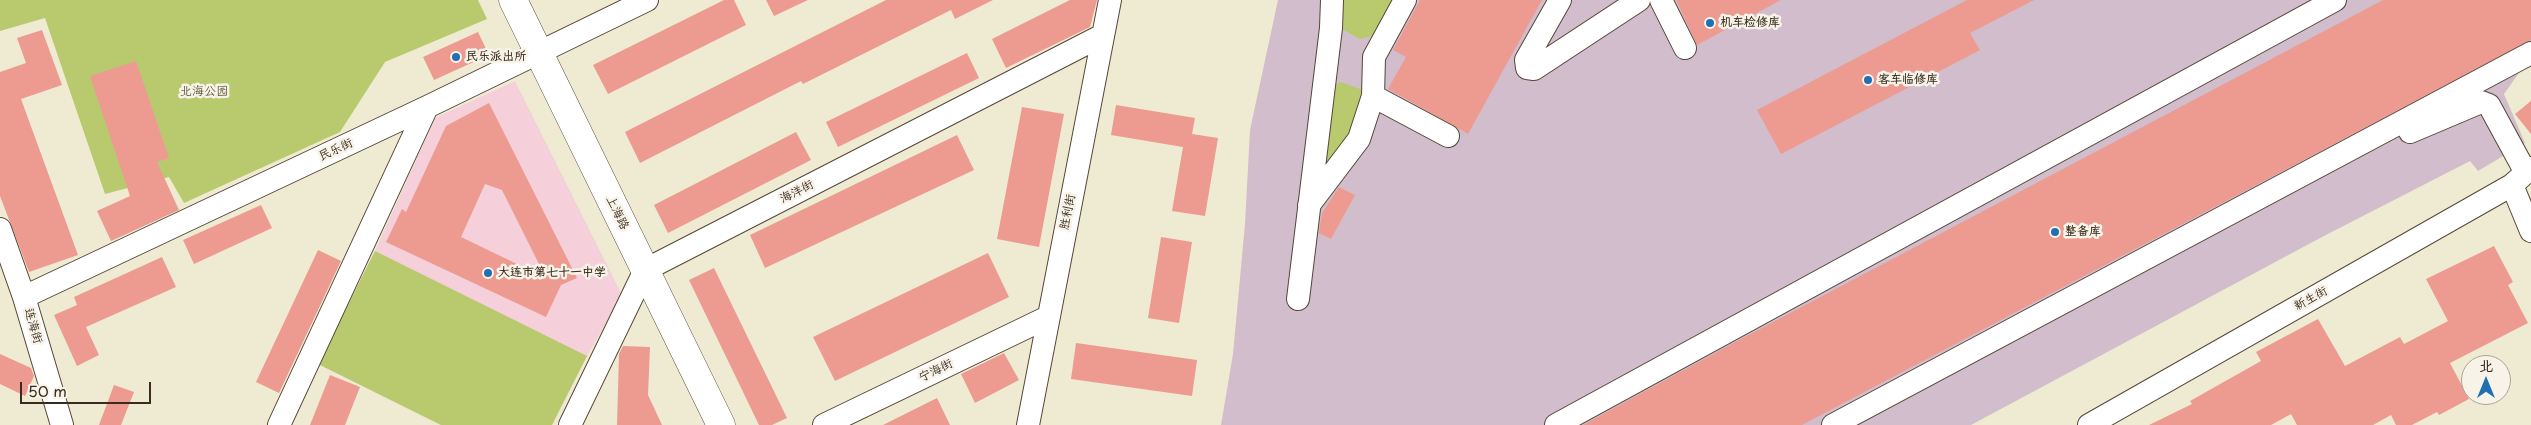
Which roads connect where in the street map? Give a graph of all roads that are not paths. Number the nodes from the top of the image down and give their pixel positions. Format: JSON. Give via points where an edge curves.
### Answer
{"nodes":[{"id":1,"x":513,"y":0,"type":"edge"},
{"id":2,"x":647,"y":0,"type":"edge"},
{"id":3,"x":1110,"y":0,"type":"edge"},
{"id":4,"x":1332,"y":0,"type":"edge"},
{"id":5,"x":1404,"y":0,"type":"edge"},
{"id":6,"x":1560,"y":0,"type":"edge"},
{"id":7,"x":1639,"y":0,"type":"edge"},
{"id":8,"x":1661,"y":0,"type":"edge"},
{"id":9,"x":2335,"y":0,"type":"edge"},
{"id":10,"x":1102,"y":35,"type":"junction"},
{"id":11,"x":1686,"y":48,"type":"dead end"},
{"id":12,"x":539,"y":53,"type":"junction"},
{"id":13,"x":2531,"y":53,"type":"edge"},
{"id":14,"x":1373,"y":96,"type":"junction"},
{"id":15,"x":427,"y":107,"type":"junction"},
{"id":16,"x":1448,"y":136,"type":"dead end"},
{"id":17,"x":2376,"y":136,"type":"junction"},
{"id":18,"x":2523,"y":175,"type":"edge"},
{"id":19,"x":1309,"y":206,"type":"junction"},
{"id":20,"x":0,"y":229,"type":"edge"},
{"id":21,"x":2531,"y":231,"type":"edge"},
{"id":22,"x":645,"y":270,"type":"junction"},
{"id":23,"x":24,"y":297,"type":"junction"},
{"id":24,"x":1298,"y":299,"type":"dead end"},
{"id":25,"x":1048,"y":317,"type":"junction"},
{"id":26,"x":62,"y":425,"type":"edge"},
{"id":27,"x":279,"y":425,"type":"edge"},
{"id":28,"x":570,"y":425,"type":"edge"},
{"id":29,"x":721,"y":425,"type":"edge"},
{"id":30,"x":824,"y":425,"type":"edge"},
{"id":31,"x":1028,"y":425,"type":"edge"},
{"id":32,"x":1556,"y":425,"type":"edge"},
{"id":33,"x":1833,"y":425,"type":"edge"},
{"id":34,"x":2089,"y":425,"type":"edge"}],
"edges":[{"from":1,"to":12,"type":"main road","name":"上海路"},
{"from":2,"to":12,"type":"street","name":"民乐街"},
{"from":3,"to":10,"type":"street","name":"胜利街"},
{"from":4,"to":19,"type":"street"},
{"from":5,"to":14,"type":"street","via":[[1374,57]]},
{"from":6,"to":7,"type":"street","via":[[1526,60],[1527,68],[1534,68]]},
{"from":8,"to":11,"type":"street"},
{"from":9,"to":32,"type":"street"},
{"from":10,"to":22,"type":"street","name":"海洋街"},
{"from":10,"to":25,"type":"street","name":"胜利街"},
{"from":12,"to":15,"type":"street","name":"民乐街"},
{"from":12,"to":22,"type":"main road","name":"上海路"},
{"from":13,"to":17,"type":"street"},
{"from":14,"to":16,"type":"street"},
{"from":14,"to":19,"type":"street","via":[[1359,139]]},
{"from":15,"to":23,"type":"street","name":"民乐街"},
{"from":15,"to":27,"type":"street"},
{"from":17,"to":18,"type":"street","via":[[2382,142],[2480,102],[2489,105]]},
{"from":17,"to":33,"type":"street"},
{"from":18,"to":21,"type":"street"},
{"from":18,"to":34,"type":"street","name":"新生街"},
{"from":19,"to":24,"type":"street"},
{"from":20,"to":23,"type":"street","name":"连海街"},
{"from":22,"to":28,"type":"street"},
{"from":22,"to":29,"type":"main road","name":"上海路"},
{"from":23,"to":26,"type":"street","name":"连海街"},
{"from":25,"to":30,"type":"street","name":"宁海街"},
{"from":25,"to":31,"type":"street","name":"胜利街"}]}
